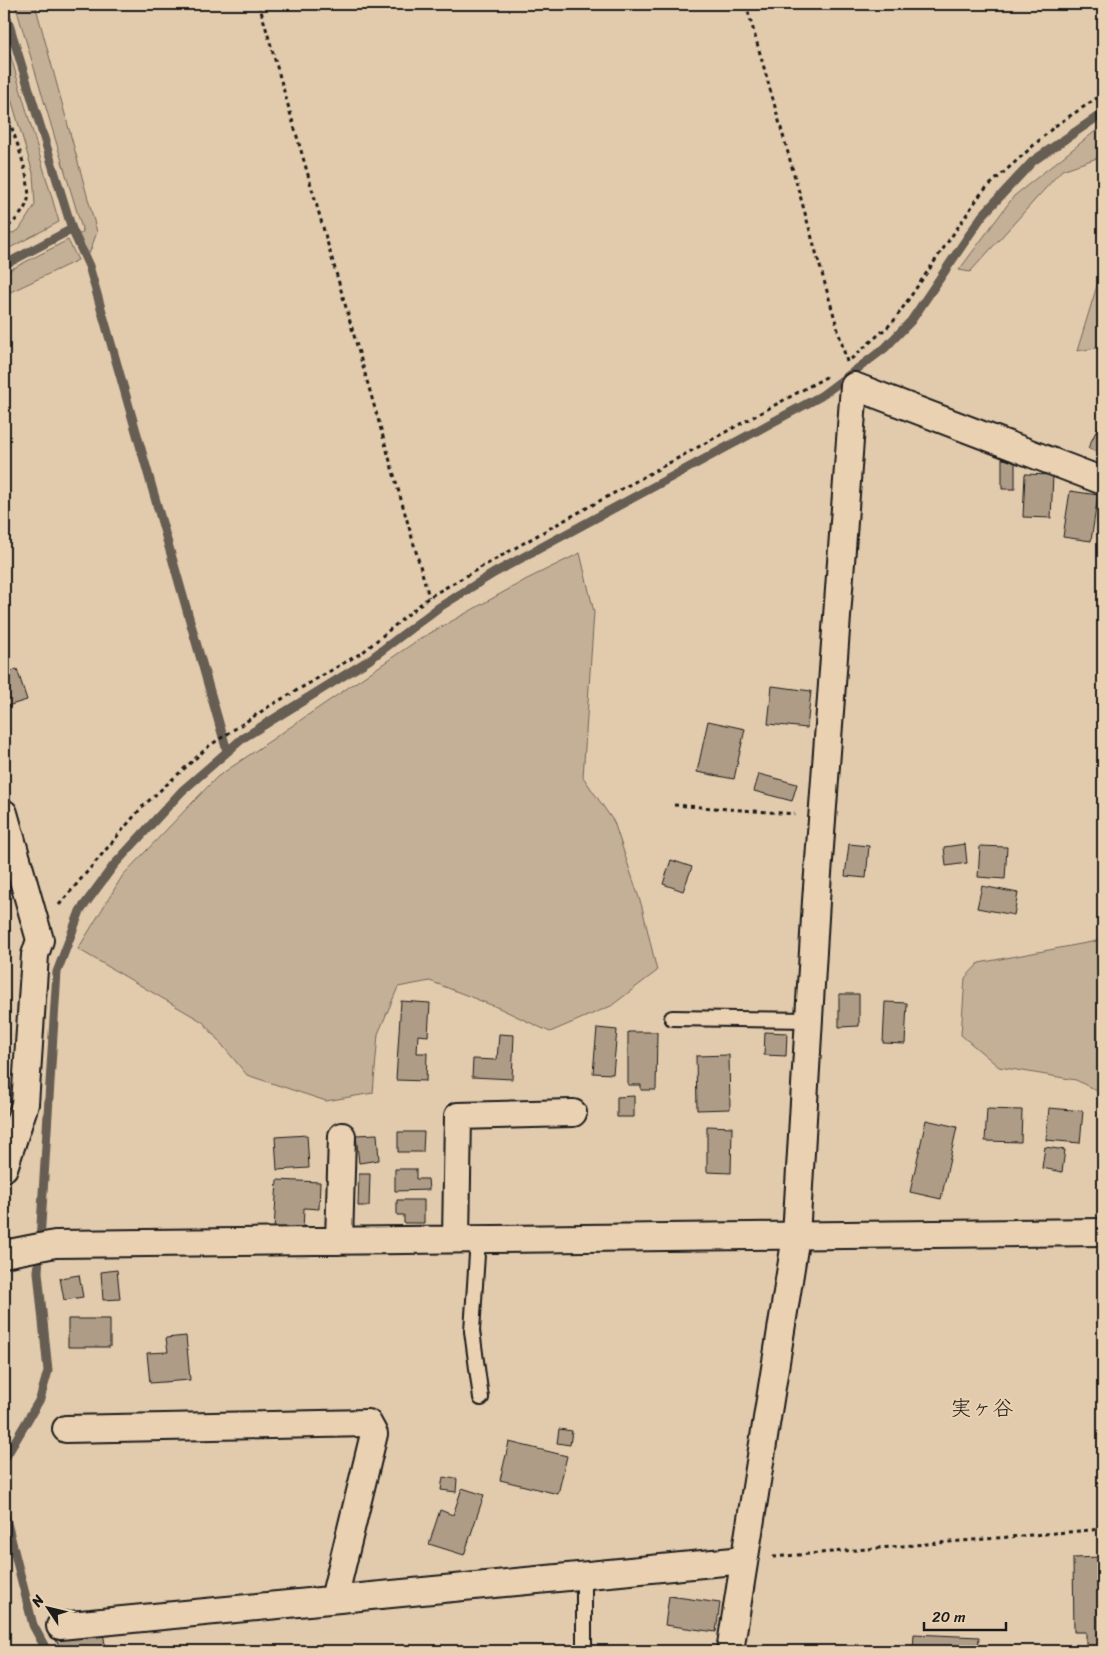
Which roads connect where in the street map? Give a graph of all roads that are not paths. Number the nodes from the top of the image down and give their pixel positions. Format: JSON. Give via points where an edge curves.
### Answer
{"nodes":[{"id":1,"x":1103,"y":480,"type":"edge"},
{"id":2,"x":4,"y":813,"type":"edge"},
{"id":3,"x":672,"y":1018,"type":"dead end"},
{"id":4,"x":809,"y":1020,"type":"junction"},
{"id":5,"x":573,"y":1113,"type":"dead end"},
{"id":6,"x":342,"y":1136,"type":"dead end"},
{"id":7,"x":4,"y":1168,"type":"edge"},
{"id":8,"x":1103,"y":1232,"type":"edge"},
{"id":9,"x":796,"y":1236,"type":"junction"},
{"id":10,"x":467,"y":1239,"type":"junction"},
{"id":11,"x":339,"y":1241,"type":"junction"},
{"id":12,"x":4,"y":1254,"type":"edge"},
{"id":13,"x":481,"y":1398,"type":"dead end"},
{"id":14,"x":66,"y":1429,"type":"dead end"},
{"id":15,"x":744,"y":1560,"type":"junction"},
{"id":16,"x":584,"y":1575,"type":"junction"},
{"id":17,"x":334,"y":1599,"type":"junction"},
{"id":18,"x":60,"y":1626,"type":"dead end"},
{"id":19,"x":584,"y":1651,"type":"edge"},
{"id":20,"x":730,"y":1651,"type":"edge"}],
"edges":[{"from":1,"to":4,"type":"street","via":[[844,372]]},
{"from":2,"to":7,"type":"street","via":[[40,940],[35,955],[25,1104]]},
{"from":3,"to":4,"type":"lane"},
{"from":4,"to":9,"type":"street"},
{"from":5,"to":10,"type":"street","via":[[458,1116]]},
{"from":6,"to":11,"type":"street"},
{"from":8,"to":9,"type":"street"},
{"from":9,"to":10,"type":"street"},
{"from":9,"to":15,"type":"street"},
{"from":10,"to":11,"type":"street"},
{"from":10,"to":13,"type":"lane","via":[[472,1331]]},
{"from":11,"to":12,"type":"street","via":[[55,1244]]},
{"from":14,"to":17,"type":"street","via":[[368,1423],[374,1434]]},
{"from":15,"to":16,"type":"street"},
{"from":15,"to":20,"type":"street"},
{"from":16,"to":17,"type":"street"},
{"from":16,"to":19,"type":"lane"},
{"from":17,"to":18,"type":"street"}]}
